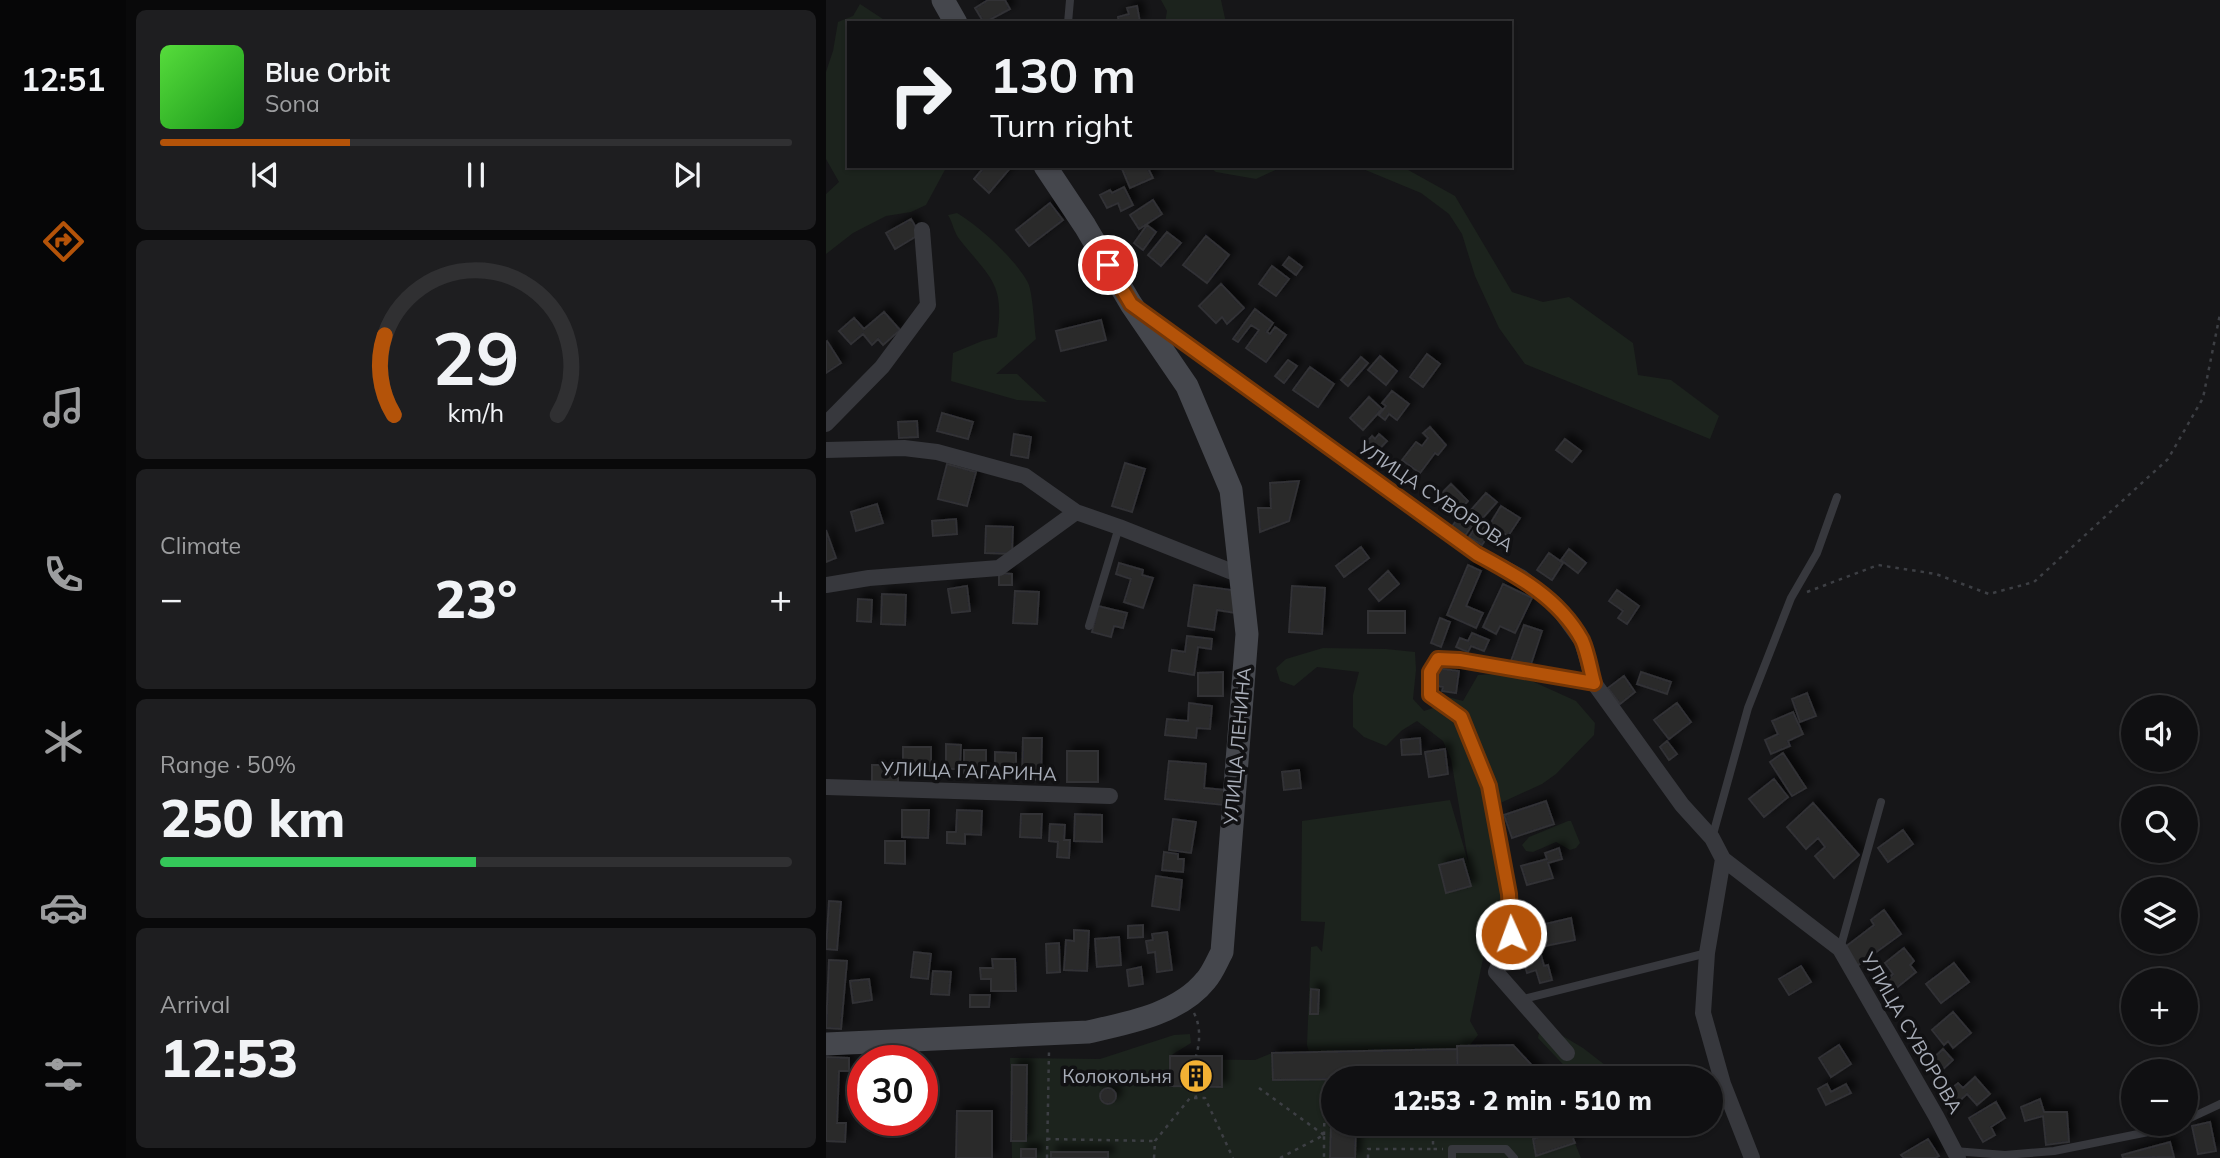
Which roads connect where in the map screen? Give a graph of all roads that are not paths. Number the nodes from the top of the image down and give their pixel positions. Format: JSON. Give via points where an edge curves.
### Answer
{"nodes":[{"id":1,"x":943,"y":0,"type":"edge"},
{"id":2,"x":1070,"y":0,"type":"edge"},
{"id":3,"x":956,"y":21,"type":"edge"},
{"id":4,"x":1068,"y":21,"type":"edge"},
{"id":5,"x":1046,"y":168,"type":"edge"},
{"id":6,"x":922,"y":230,"type":"dead end"},
{"id":7,"x":1131,"y":304,"type":"junction"},
{"id":8,"x":826,"y":424,"type":"edge"},
{"id":9,"x":826,"y":450,"type":"edge"},
{"id":10,"x":1837,"y":497,"type":"dead end"},
{"id":11,"x":1076,"y":512,"type":"junction"},
{"id":12,"x":1119,"y":527,"type":"junction"},
{"id":13,"x":1240,"y":575,"type":"junction"},
{"id":14,"x":826,"y":585,"type":"edge"},
{"id":15,"x":1089,"y":626,"type":"dead end"},
{"id":16,"x":1594,"y":683,"type":"junction"},
{"id":17,"x":826,"y":788,"type":"edge"},
{"id":18,"x":1110,"y":796,"type":"dead end"},
{"id":19,"x":1881,"y":802,"type":"dead end"},
{"id":20,"x":1712,"y":838,"type":"junction"},
{"id":21,"x":1723,"y":859,"type":"junction"},
{"id":22,"x":1840,"y":949,"type":"junction"},
{"id":23,"x":1707,"y":953,"type":"junction"},
{"id":24,"x":1520,"y":1000,"type":"junction"},
{"id":25,"x":826,"y":1044,"type":"edge"},
{"id":26,"x":1567,"y":1053,"type":"dead end"},
{"id":27,"x":2220,"y":1104,"type":"edge"},
{"id":28,"x":2198,"y":1114,"type":"edge"},
{"id":29,"x":2128,"y":1136,"type":"edge"},
{"id":30,"x":1452,"y":1154,"type":"edge"},
{"id":31,"x":1956,"y":1154,"type":"edge"},
{"id":32,"x":1514,"y":1158,"type":"edge"},
{"id":33,"x":1752,"y":1158,"type":"edge"}],
"edges":[{"from":1,"to":3,"type":"main road"},
{"from":2,"to":4,"type":"lane"},
{"from":5,"to":7,"type":"main road","name":"УЛИЦА ЛЕНИНА"},
{"from":6,"to":8,"type":"street","via":[[928,305],[882,367]]},
{"from":7,"to":13,"type":"main road","name":"УЛИЦА ЛЕНИНА","via":[[1187,386],[1231,490]]},
{"from":7,"to":16,"type":"street","name":"УЛИЦА СУВОРОВА","via":[[1477,554],[1521,577],[1555,604],[1582,641]]},
{"from":9,"to":11,"type":"street","via":[[904,448],[967,459],[1025,476]]},
{"from":10,"to":20,"type":"lane","via":[[1748,708]]},
{"from":11,"to":12,"type":"street"},
{"from":11,"to":14,"type":"street","via":[[999,568]]},
{"from":12,"to":13,"type":"street"},
{"from":12,"to":15,"type":"lane"},
{"from":13,"to":25,"type":"main road","name":"УЛИЦА ЛЕНИНА","via":[[1247,634],[1223,952],[1206,980],[1187,998],[1157,1013],[1088,1032]]},
{"from":16,"to":20,"type":"street","name":"УЛИЦА СУВОРОВА","via":[[1682,805]]},
{"from":16,"to":24,"type":"street","via":[[1460,660],[1438,659],[1430,672],[1430,695],[1461,717],[1489,786],[1510,907],[1511,934],[1496,972]]},
{"from":17,"to":18,"type":"street","name":"УЛИЦА ГАГАРИНА"},
{"from":19,"to":22,"type":"lane"},
{"from":20,"to":21,"type":"street","name":"УЛИЦА СУВОРОВА"},
{"from":21,"to":22,"type":"street","name":"УЛИЦА СУВОРОВА"},
{"from":21,"to":23,"type":"street"},
{"from":22,"to":31,"type":"street","name":"УЛИЦА СУВОРОВА"},
{"from":23,"to":24,"type":"lane"},
{"from":23,"to":33,"type":"street","via":[[1703,1013]]},
{"from":24,"to":26,"type":"street"},
{"from":27,"to":28,"type":"lane"},
{"from":29,"to":31,"type":"lane","via":[[2054,1151]]},
{"from":30,"to":32,"type":"lane","via":[[1506,1149]]}]}
